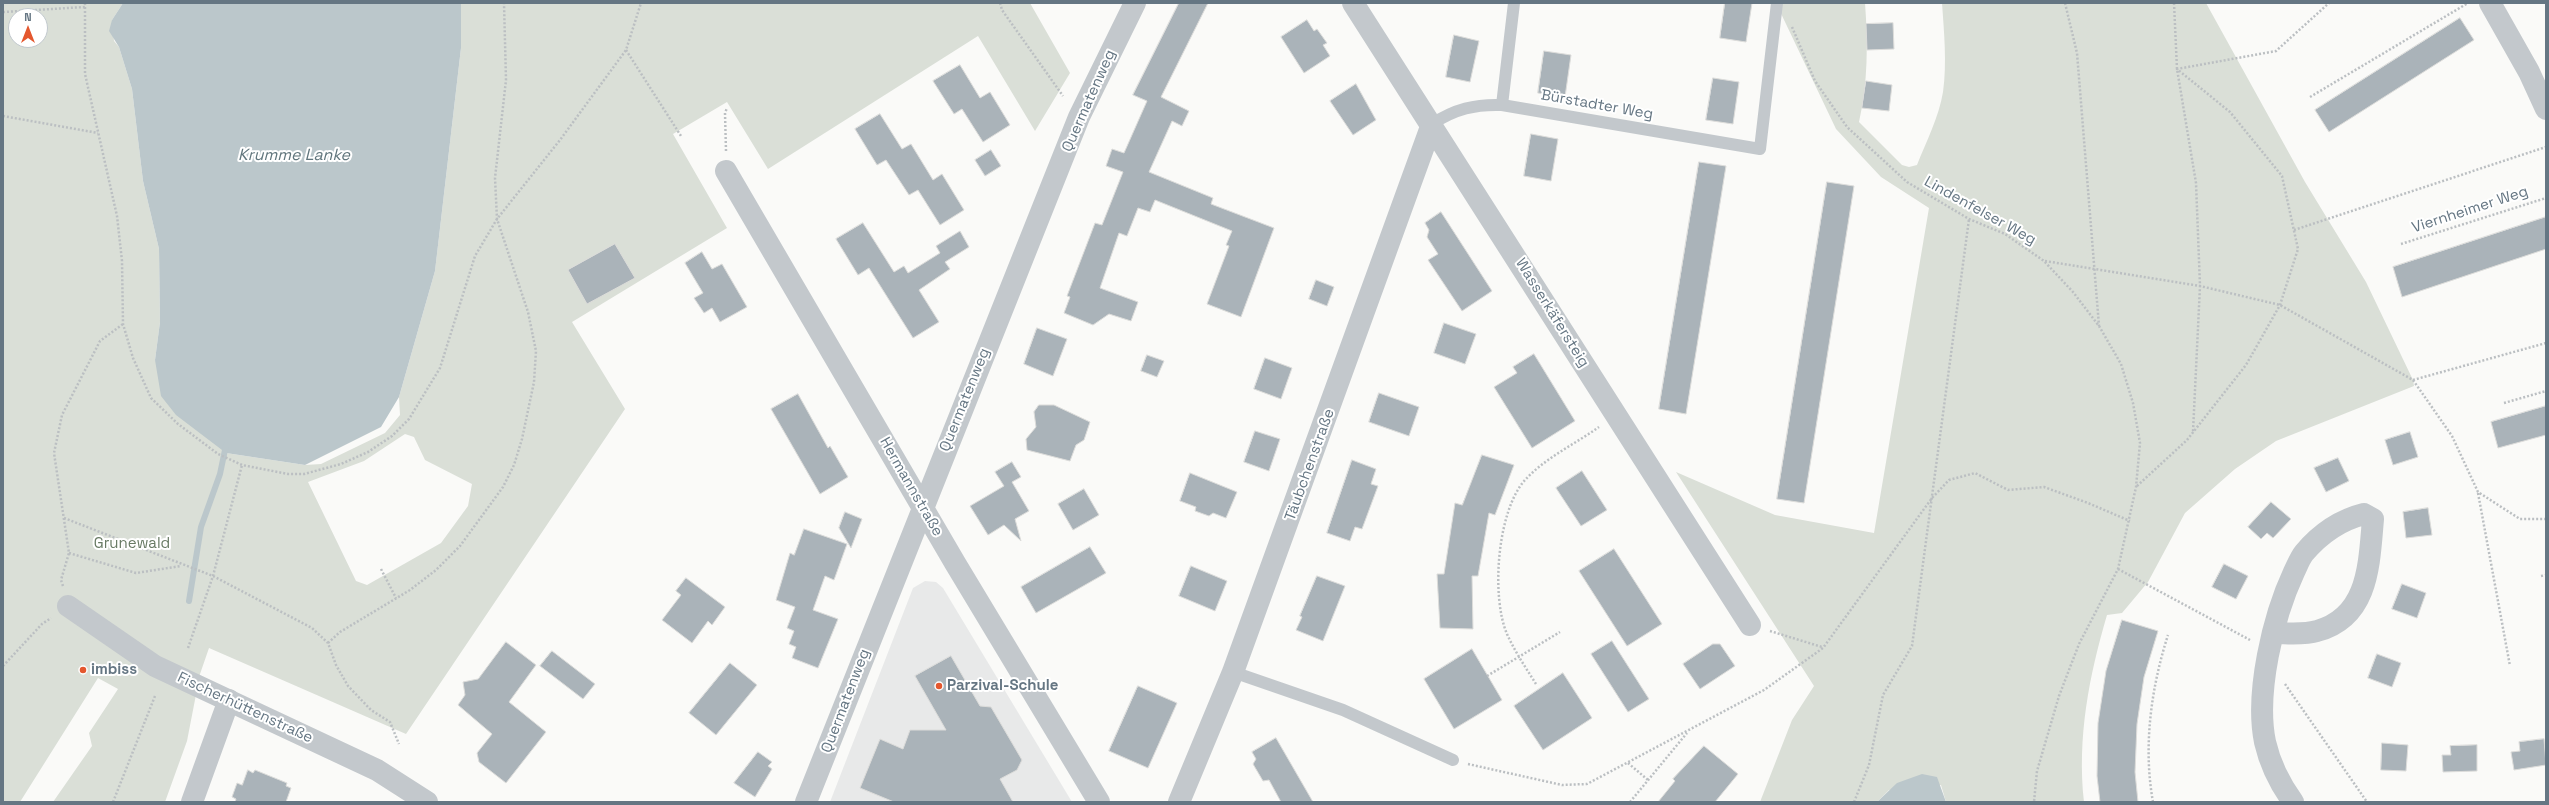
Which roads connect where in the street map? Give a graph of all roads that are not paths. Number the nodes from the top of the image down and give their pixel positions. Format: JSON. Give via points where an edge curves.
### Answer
{"nodes":[{"id":1,"x":1135,"y":3,"type":"edge"},
{"id":2,"x":1353,"y":3,"type":"edge"},
{"id":3,"x":1514,"y":3,"type":"edge"},
{"id":4,"x":1777,"y":3,"type":"edge"},
{"id":5,"x":2490,"y":3,"type":"edge"},
{"id":6,"x":1502,"y":105,"type":"junction"},
{"id":7,"x":2546,"y":109,"type":"edge"},
{"id":8,"x":1432,"y":124,"type":"junction"},
{"id":9,"x":726,"y":171,"type":"road end"},
{"id":10,"x":923,"y":507,"type":"junction"},
{"id":11,"x":68,"y":606,"type":"road end"},
{"id":12,"x":1750,"y":625,"type":"road end"},
{"id":13,"x":2274,"y":633,"type":"junction"},
{"id":14,"x":1233,"y":672,"type":"junction"},
{"id":15,"x":229,"y":700,"type":"junction"},
{"id":16,"x":1453,"y":760,"type":"road end"},
{"id":17,"x":2278,"y":779,"type":"junction"},
{"id":18,"x":192,"y":802,"type":"edge"},
{"id":19,"x":427,"y":802,"type":"edge"},
{"id":20,"x":806,"y":802,"type":"edge"},
{"id":21,"x":1099,"y":802,"type":"edge"},
{"id":22,"x":1179,"y":802,"type":"edge"},
{"id":23,"x":2280,"y":802,"type":"edge"},
{"id":24,"x":2293,"y":802,"type":"edge"}],
"edges":[{"from":1,"to":10,"type":"street","name":"Quermatenweg","via":[[1079,117]]},
{"from":2,"to":8,"type":"street","name":"Wasserkäfersteig"},
{"from":3,"to":6,"type":"lane"},
{"from":4,"to":6,"type":"lane","name":"Bürstadter Weg","via":[[1760,149]]},
{"from":5,"to":7,"type":"street","via":[[2529,72]]},
{"from":6,"to":8,"type":"lane","name":"Bürstadter Weg","via":[[1465,107]]},
{"from":8,"to":12,"type":"street","name":"Wasserkäfersteig"},
{"from":8,"to":14,"type":"street","name":"Täubchenstraße"},
{"from":9,"to":10,"type":"street","name":"Hermannstraße"},
{"from":10,"to":20,"type":"street","name":"Quermatenweg"},
{"from":10,"to":21,"type":"street","name":"Hermannstraße"},
{"from":11,"to":15,"type":"street","name":"Fischerhüttenstraße","via":[[155,666]]},
{"from":13,"to":13,"type":"street","via":[[2284,594],[2303,554],[2328,531],[2346,519],[2364,514],[2373,519],[2368,567],[2360,597],[2340,622],[2316,632]]},
{"from":13,"to":17,"type":"street","via":[[2265,681],[2263,724],[2265,741]]},
{"from":14,"to":16,"type":"lane","via":[[1343,710]]},
{"from":14,"to":22,"type":"street","name":"Täubchenstraße"},
{"from":15,"to":18,"type":"street"},
{"from":15,"to":19,"type":"street","name":"Fischerhüttenstraße","via":[[377,770]]},
{"from":17,"to":23,"type":"lane"},
{"from":17,"to":24,"type":"street"}]}
